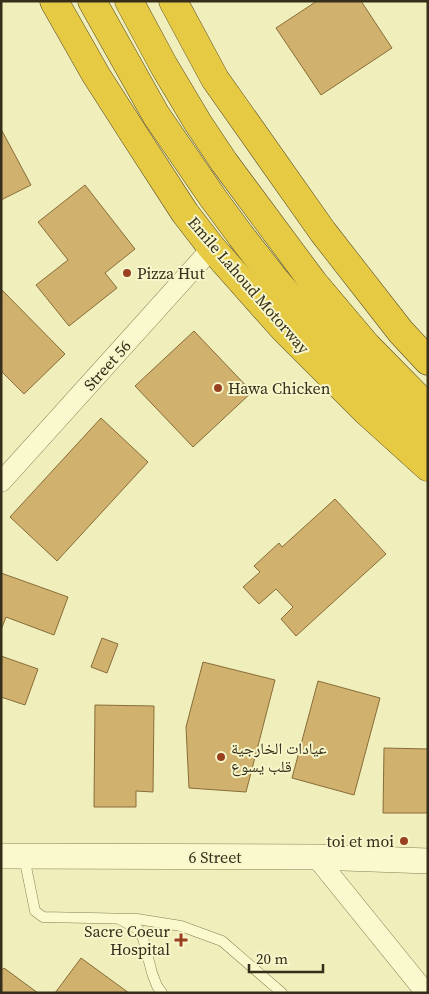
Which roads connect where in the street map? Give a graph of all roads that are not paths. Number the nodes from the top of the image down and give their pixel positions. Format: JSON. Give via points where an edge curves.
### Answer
{"nodes":[{"id":1,"x":92,"y":1,"type":"edge"},
{"id":2,"x":129,"y":1,"type":"edge"},
{"id":3,"x":173,"y":1,"type":"edge"},
{"id":4,"x":54,"y":4,"type":"edge"},
{"id":5,"x":212,"y":248,"type":"junction"},
{"id":6,"x":428,"y":360,"type":"edge"},
{"id":7,"x":428,"y":408,"type":"edge"},
{"id":8,"x":428,"y":436,"type":"edge"},
{"id":9,"x":428,"y":468,"type":"edge"},
{"id":10,"x":1,"y":482,"type":"edge"},
{"id":11,"x":12,"y":856,"type":"edge"},
{"id":12,"x":316,"y":857,"type":"junction"},
{"id":13,"x":428,"y":861,"type":"edge"},
{"id":14,"x":118,"y":919,"type":"junction"},
{"id":15,"x":162,"y":993,"type":"edge"},
{"id":16,"x":282,"y":993,"type":"edge"},
{"id":17,"x":426,"y":993,"type":"edge"}],
"edges":[{"from":1,"to":8,"type":"highway","via":[[152,106],[213,198],[276,281],[347,358]]},
{"from":2,"to":7,"type":"highway","via":[[173,83],[224,162],[313,282],[367,346]]},
{"from":3,"to":6,"type":"highway","via":[[215,79],[322,232],[401,332]]},
{"from":4,"to":5,"type":"highway","name":"Emile Lahoud Motorway","via":[[137,139]]},
{"from":5,"to":9,"type":"highway","name":"Emile Lahoud Motorway","via":[[283,328]]},
{"from":5,"to":10,"type":"street","name":"Street 56"},
{"from":11,"to":12,"type":"street","name":"6 Street"},
{"from":11,"to":14,"type":"lane","via":[[35,911],[44,917]]},
{"from":12,"to":13,"type":"street","name":"6 Street"},
{"from":12,"to":17,"type":"street"},
{"from":14,"to":15,"type":"lane","via":[[138,929]]},
{"from":14,"to":16,"type":"lane","via":[[181,926],[222,941]]}]}
